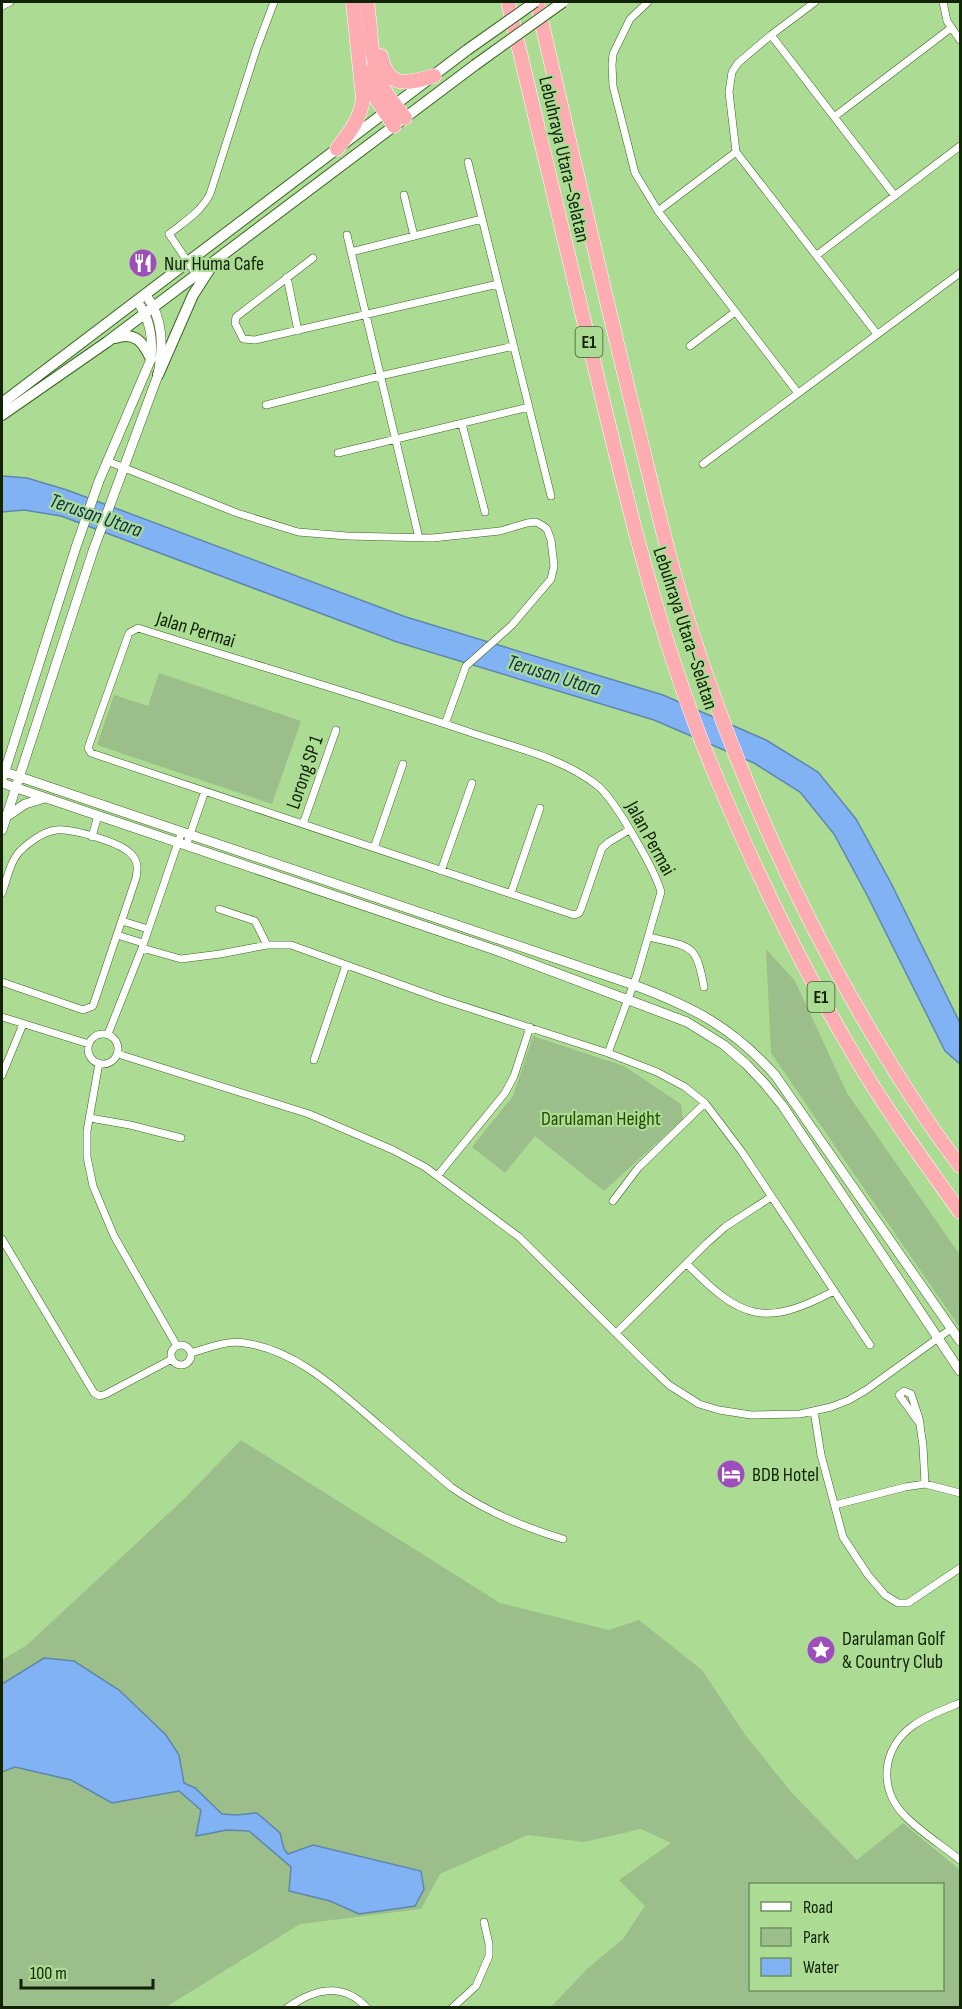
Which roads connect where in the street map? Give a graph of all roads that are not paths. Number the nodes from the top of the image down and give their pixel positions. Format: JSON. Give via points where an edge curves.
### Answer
{"nodes":[{"id":1,"x":10,"y":2,"type":"edge"},
{"id":2,"x":274,"y":2,"type":"edge"},
{"id":3,"x":353,"y":2,"type":"edge"},
{"id":4,"x":368,"y":2,"type":"edge"},
{"id":5,"x":508,"y":2,"type":"edge"},
{"id":6,"x":536,"y":2,"type":"edge"},
{"id":7,"x":563,"y":2,"type":"edge"},
{"id":8,"x":648,"y":2,"type":"edge"},
{"id":9,"x":815,"y":2,"type":"edge"},
{"id":10,"x":943,"y":2,"type":"edge"},
{"id":11,"x":2,"y":6,"type":"edge"},
{"id":12,"x":951,"y":28,"type":"junction"},
{"id":13,"x":771,"y":35,"type":"junction"},
{"id":14,"x":960,"y":40,"type":"edge"},
{"id":15,"x":434,"y":76,"type":"junction"},
{"id":16,"x":390,"y":110,"type":"junction"},
{"id":17,"x":834,"y":117,"type":"junction"},
{"id":18,"x":399,"y":122,"type":"junction"},
{"id":19,"x":960,"y":146,"type":"edge"},
{"id":20,"x":337,"y":149,"type":"junction"},
{"id":21,"x":736,"y":152,"type":"junction"},
{"id":22,"x":468,"y":162,"type":"dead end"},
{"id":23,"x":404,"y":195,"type":"dead end"},
{"id":24,"x":895,"y":196,"type":"junction"},
{"id":25,"x":658,"y":211,"type":"junction"},
{"id":26,"x":482,"y":219,"type":"junction"},
{"id":27,"x":347,"y":235,"type":"dead end"},
{"id":28,"x":414,"y":236,"type":"junction"},
{"id":29,"x":351,"y":252,"type":"junction"},
{"id":30,"x":817,"y":255,"type":"junction"},
{"id":31,"x":219,"y":257,"type":"junction"},
{"id":32,"x":313,"y":258,"type":"dead end"},
{"id":33,"x":189,"y":262,"type":"junction"},
{"id":34,"x":960,"y":273,"type":"edge"},
{"id":35,"x":196,"y":274,"type":"junction"},
{"id":36,"x":287,"y":277,"type":"junction"},
{"id":37,"x":498,"y":284,"type":"junction"},
{"id":38,"x":141,"y":298,"type":"junction"},
{"id":39,"x":150,"y":309,"type":"junction"},
{"id":40,"x":735,"y":312,"type":"junction"},
{"id":41,"x":366,"y":314,"type":"junction"},
{"id":42,"x":298,"y":331,"type":"junction"},
{"id":43,"x":877,"y":334,"type":"junction"},
{"id":44,"x":106,"y":342,"type":"junction"},
{"id":45,"x":514,"y":346,"type":"junction"},
{"id":46,"x":690,"y":346,"type":"dead end"},
{"id":47,"x":151,"y":359,"type":"junction"},
{"id":48,"x":158,"y":375,"type":"junction"},
{"id":49,"x":380,"y":376,"type":"junction"},
{"id":50,"x":798,"y":393,"type":"junction"},
{"id":51,"x":2,"y":402,"type":"edge"},
{"id":52,"x":266,"y":405,"type":"dead end"},
{"id":53,"x":529,"y":407,"type":"junction"},
{"id":54,"x":2,"y":415,"type":"edge"},
{"id":55,"x":462,"y":424,"type":"junction"},
{"id":56,"x":396,"y":440,"type":"junction"},
{"id":57,"x":338,"y":453,"type":"dead end"},
{"id":58,"x":107,"y":461,"type":"junction"},
{"id":59,"x":703,"y":464,"type":"dead end"},
{"id":60,"x":123,"y":467,"type":"junction"},
{"id":61,"x":551,"y":496,"type":"dead end"},
{"id":62,"x":485,"y":512,"type":"dead end"},
{"id":63,"x":419,"y":538,"type":"junction"},
{"id":64,"x":445,"y":724,"type":"junction"},
{"id":65,"x":336,"y":730,"type":"dead end"},
{"id":66,"x":403,"y":764,"type":"dead end"},
{"id":67,"x":19,"y":776,"type":"junction"},
{"id":68,"x":3,"y":779,"type":"edge"},
{"id":69,"x":472,"y":783,"type":"dead end"},
{"id":70,"x":15,"y":788,"type":"junction"},
{"id":71,"x":205,"y":791,"type":"junction"},
{"id":72,"x":47,"y":798,"type":"junction"},
{"id":73,"x":540,"y":808,"type":"dead end"},
{"id":74,"x":98,"y":816,"type":"junction"},
{"id":75,"x":6,"y":817,"type":"junction"},
{"id":76,"x":303,"y":824,"type":"junction"},
{"id":77,"x":2,"y":830,"type":"edge"},
{"id":78,"x":629,"y":830,"type":"junction"},
{"id":79,"x":186,"y":832,"type":"junction"},
{"id":80,"x":92,"y":837,"type":"junction"},
{"id":81,"x":182,"y":844,"type":"junction"},
{"id":82,"x":374,"y":848,"type":"junction"},
{"id":83,"x":441,"y":871,"type":"junction"},
{"id":84,"x":2,"y":893,"type":"edge"},
{"id":85,"x":511,"y":893,"type":"junction"},
{"id":86,"x":219,"y":909,"type":"dead end"},
{"id":87,"x":122,"y":921,"type":"junction"},
{"id":88,"x":148,"y":930,"type":"junction"},
{"id":89,"x":117,"y":935,"type":"junction"},
{"id":90,"x":649,"y":937,"type":"junction"},
{"id":91,"x":267,"y":945,"type":"junction"},
{"id":92,"x":142,"y":946,"type":"junction"},
{"id":93,"x":346,"y":965,"type":"junction"},
{"id":94,"x":2,"y":981,"type":"edge"},
{"id":95,"x":634,"y":985,"type":"junction"},
{"id":96,"x":704,"y":987,"type":"dead end"},
{"id":97,"x":628,"y":999,"type":"junction"},
{"id":98,"x":2,"y":1017,"type":"edge"},
{"id":99,"x":23,"y":1024,"type":"junction"},
{"id":100,"x":530,"y":1027,"type":"junction"},
{"id":101,"x":108,"y":1034,"type":"junction"},
{"id":102,"x":88,"y":1044,"type":"junction"},
{"id":103,"x":608,"y":1053,"type":"junction"},
{"id":104,"x":118,"y":1054,"type":"junction"},
{"id":105,"x":314,"y":1060,"type":"dead end"},
{"id":106,"x":99,"y":1064,"type":"junction"},
{"id":107,"x":2,"y":1075,"type":"edge"},
{"id":108,"x":705,"y":1103,"type":"junction"},
{"id":109,"x":90,"y":1118,"type":"junction"},
{"id":110,"x":181,"y":1138,"type":"dead end"},
{"id":111,"x":960,"y":1166,"type":"edge"},
{"id":112,"x":438,"y":1175,"type":"junction"},
{"id":113,"x":771,"y":1197,"type":"junction"},
{"id":114,"x":613,"y":1201,"type":"dead end"},
{"id":115,"x":960,"y":1212,"type":"edge"},
{"id":116,"x":2,"y":1239,"type":"edge"},
{"id":117,"x":687,"y":1264,"type":"junction"},
{"id":118,"x":834,"y":1291,"type":"junction"},
{"id":119,"x":952,"y":1328,"type":"junction"},
{"id":120,"x":616,"y":1333,"type":"junction"},
{"id":121,"x":937,"y":1338,"type":"junction"},
{"id":122,"x":960,"y":1341,"type":"edge"},
{"id":123,"x":870,"y":1345,"type":"dead end"},
{"id":124,"x":177,"y":1346,"type":"junction"},
{"id":125,"x":191,"y":1353,"type":"junction"},
{"id":126,"x":172,"y":1359,"type":"junction"},
{"id":127,"x":960,"y":1371,"type":"edge"},
{"id":128,"x":814,"y":1411,"type":"junction"},
{"id":129,"x":920,"y":1424,"type":"dead end"},
{"id":130,"x":925,"y":1484,"type":"junction"},
{"id":131,"x":960,"y":1493,"type":"edge"},
{"id":132,"x":835,"y":1505,"type":"junction"},
{"id":133,"x":563,"y":1539,"type":"dead end"},
{"id":134,"x":960,"y":1568,"type":"edge"},
{"id":135,"x":960,"y":1703,"type":"edge"},
{"id":136,"x":960,"y":1860,"type":"edge"},
{"id":137,"x":484,"y":1922,"type":"dead end"},
{"id":138,"x":287,"y":2007,"type":"edge"},
{"id":139,"x":367,"y":2007,"type":"edge"},
{"id":140,"x":452,"y":2007,"type":"edge"}],
"edges":[{"from":1,"to":11,"type":"street"},
{"from":2,"to":33,"type":"street","via":[[206,203],[169,234]]},
{"from":3,"to":16,"type":"highway","via":[[370,86]]},
{"from":3,"to":20,"type":"highway","via":[[363,99],[355,126]]},
{"from":4,"to":15,"type":"highway","via":[[382,62],[390,76],[403,83]]},
{"from":4,"to":16,"type":"highway","via":[[376,68]]},
{"from":5,"to":115,"type":"highway","name":"Lebuhraya Utara–Selatan","number":"E1","via":[[628,503],[679,679],[711,765],[763,884],[835,1022],[904,1134]]},
{"from":6,"to":15,"type":"main road","bridge":true},
{"from":6,"to":111,"type":"highway","name":"Lebuhraya Utara–Selatan","number":"E1","via":[[664,539],[705,674],[739,764],[818,937],[903,1083]]},
{"from":7,"to":18,"type":"main road","bridge":true},
{"from":8,"to":25,"type":"street","via":[[630,19],[613,54],[612,66],[613,86],[635,173]]},
{"from":9,"to":13,"type":"street"},
{"from":10,"to":12,"type":"street"},
{"from":12,"to":14,"type":"street"},
{"from":12,"to":17,"type":"street"},
{"from":13,"to":17,"type":"street"},
{"from":13,"to":21,"type":"street","via":[[732,72],[729,92]]},
{"from":15,"to":16,"type":"main road"},
{"from":16,"to":18,"type":"highway"},
{"from":16,"to":20,"type":"main road"},
{"from":17,"to":24,"type":"street"},
{"from":18,"to":31,"type":"main road"},
{"from":19,"to":24,"type":"street"},
{"from":20,"to":33,"type":"main road"},
{"from":21,"to":25,"type":"street"},
{"from":21,"to":30,"type":"street"},
{"from":22,"to":26,"type":"street"},
{"from":23,"to":28,"type":"street"},
{"from":24,"to":30,"type":"street"},
{"from":25,"to":40,"type":"street"},
{"from":26,"to":28,"type":"street"},
{"from":26,"to":37,"type":"street"},
{"from":27,"to":29,"type":"street"},
{"from":28,"to":29,"type":"street"},
{"from":29,"to":41,"type":"street"},
{"from":30,"to":43,"type":"street"},
{"from":31,"to":35,"type":"main road"},
{"from":31,"to":48,"type":"main road","via":[[193,295]]},
{"from":32,"to":36,"type":"street"},
{"from":33,"to":35,"type":"street"},
{"from":33,"to":38,"type":"main road"},
{"from":34,"to":43,"type":"street"},
{"from":35,"to":39,"type":"main road"},
{"from":36,"to":42,"type":"street"},
{"from":36,"to":42,"type":"street","via":[[239,313],[235,323],[247,340]]},
{"from":37,"to":41,"type":"street"},
{"from":37,"to":45,"type":"street"},
{"from":38,"to":39,"type":"street"},
{"from":38,"to":51,"type":"main road"},
{"from":39,"to":44,"type":"main road"},
{"from":39,"to":47,"type":"street"},
{"from":39,"to":48,"type":"street","via":[[162,334]]},
{"from":40,"to":46,"type":"street"},
{"from":40,"to":50,"type":"street"},
{"from":41,"to":42,"type":"street"},
{"from":41,"to":49,"type":"street"},
{"from":43,"to":50,"type":"street"},
{"from":44,"to":47,"type":"main road","via":[[119,336],[134,337],[144,345]]},
{"from":44,"to":54,"type":"main road"},
{"from":45,"to":49,"type":"street"},
{"from":45,"to":53,"type":"street"},
{"from":47,"to":58,"type":"street"},
{"from":48,"to":60,"type":"street"},
{"from":49,"to":52,"type":"street"},
{"from":49,"to":56,"type":"street"},
{"from":50,"to":59,"type":"street"},
{"from":53,"to":55,"type":"street"},
{"from":53,"to":61,"type":"street"},
{"from":55,"to":56,"type":"street"},
{"from":55,"to":62,"type":"street"},
{"from":56,"to":57,"type":"street"},
{"from":56,"to":63,"type":"street"},
{"from":58,"to":60,"type":"street"},
{"from":58,"to":68,"type":"street"},
{"from":60,"to":63,"type":"street","via":[[237,513],[298,531]]},
{"from":60,"to":67,"type":"street"},
{"from":63,"to":64,"type":"street","via":[[486,533],[536,522],[547,529],[551,540],[551,579],[503,634],[466,666]]},
{"from":64,"to":71,"type":"street","name":"Jalan Permai","via":[[133,629],[88,751]]},
{"from":64,"to":78,"type":"street","name":"Jalan Permai","via":[[573,769],[609,796]]},
{"from":65,"to":76,"type":"street","name":"Lorong SP 1"},
{"from":66,"to":82,"type":"street"},
{"from":67,"to":68,"type":"street"},
{"from":67,"to":70,"type":"street"},
{"from":67,"to":79,"type":"street"},
{"from":68,"to":70,"type":"street"},
{"from":69,"to":83,"type":"street"},
{"from":70,"to":72,"type":"street"},
{"from":70,"to":75,"type":"street"},
{"from":71,"to":76,"type":"street","name":"Jalan Permai"},
{"from":71,"to":79,"type":"street"},
{"from":72,"to":74,"type":"street"},
{"from":72,"to":75,"type":"street","via":[[26,804]]},
{"from":73,"to":85,"type":"street"},
{"from":74,"to":80,"type":"street"},
{"from":74,"to":81,"type":"street"},
{"from":75,"to":77,"type":"street"},
{"from":76,"to":82,"type":"street","name":"Jalan Permai"},
{"from":78,"to":85,"type":"street","name":"Jalan Permai","via":[[602,848],[579,913],[574,915]]},
{"from":78,"to":90,"type":"street","name":"Jalan Permai","via":[[661,892]]},
{"from":79,"to":81,"type":"street"},
{"from":79,"to":95,"type":"street"},
{"from":80,"to":84,"type":"street","via":[[55,830],[36,838],[13,860]]},
{"from":80,"to":87,"type":"street","via":[[129,852],[137,864]]},
{"from":81,"to":88,"type":"street"},
{"from":81,"to":97,"type":"street"},
{"from":82,"to":83,"type":"street","name":"Jalan Permai"},
{"from":83,"to":85,"type":"street","name":"Jalan Permai"},
{"from":86,"to":91,"type":"street","via":[[255,921]]},
{"from":87,"to":88,"type":"street"},
{"from":87,"to":89,"type":"street"},
{"from":88,"to":92,"type":"street"},
{"from":89,"to":92,"type":"street"},
{"from":89,"to":94,"type":"street","via":[[96,1002],[87,1010]]},
{"from":90,"to":95,"type":"street","name":"Jalan Permai"},
{"from":90,"to":96,"type":"street","via":[[692,950],[700,963]]},
{"from":91,"to":92,"type":"street","via":[[181,959]]},
{"from":91,"to":93,"type":"street","via":[[291,945]]},
{"from":92,"to":101,"type":"street"},
{"from":93,"to":100,"type":"street"},
{"from":93,"to":105,"type":"street"},
{"from":95,"to":97,"type":"street","name":"Jalan Permai"},
{"from":95,"to":119,"type":"street","via":[[705,1015],[754,1052],[792,1097]]},
{"from":97,"to":103,"type":"street","name":"Jalan Permai"},
{"from":97,"to":121,"type":"street","via":[[705,1033],[724,1045],[765,1084]]},
{"from":98,"to":99,"type":"street"},
{"from":99,"to":102,"type":"street"},
{"from":99,"to":107,"type":"street"},
{"from":100,"to":103,"type":"street"},
{"from":100,"to":112,"type":"street","via":[[505,1093]]},
{"from":101,"to":102,"type":"street","via":[[98,1034]]},
{"from":101,"to":104,"type":"street","via":[[116,1040]]},
{"from":102,"to":106,"type":"street","via":[[91,1058]]},
{"from":103,"to":108,"type":"street","via":[[657,1072]]},
{"from":104,"to":106,"type":"street","via":[[112,1061]]},
{"from":104,"to":112,"type":"street","via":[[309,1114],[393,1150]]},
{"from":106,"to":109,"type":"street"},
{"from":108,"to":113,"type":"street"},
{"from":108,"to":114,"type":"street","via":[[638,1168]]},
{"from":109,"to":110,"type":"street"},
{"from":109,"to":124,"type":"street","via":[[87,1157],[97,1199],[118,1244]]},
{"from":112,"to":120,"type":"street","via":[[519,1237]]},
{"from":113,"to":117,"type":"street","via":[[725,1227]]},
{"from":113,"to":118,"type":"street"},
{"from":116,"to":126,"type":"street","via":[[94,1394],[106,1394]]},
{"from":117,"to":118,"type":"street","via":[[727,1301],[759,1313],[797,1309]]},
{"from":117,"to":120,"type":"street"},
{"from":118,"to":123,"type":"street"},
{"from":119,"to":121,"type":"street"},
{"from":119,"to":122,"type":"street"},
{"from":120,"to":128,"type":"street","via":[[669,1385],[699,1404],[751,1415]]},
{"from":121,"to":127,"type":"street"},
{"from":121,"to":128,"type":"street","via":[[849,1400]]},
{"from":124,"to":125,"type":"street","via":[[184,1346]]},
{"from":124,"to":126,"type":"street"},
{"from":125,"to":126,"type":"street","via":[[190,1360],[182,1365]]},
{"from":125,"to":133,"type":"street","via":[[244,1342],[286,1356],[327,1382],[469,1499],[528,1528]]},
{"from":128,"to":132,"type":"street"},
{"from":129,"to":130,"type":"street"},
{"from":130,"to":131,"type":"street"},
{"from":130,"to":132,"type":"street"},
{"from":132,"to":134,"type":"street","via":[[840,1530],[852,1553],[893,1602],[912,1601]]},
{"from":135,"to":136,"type":"street","via":[[912,1726],[889,1756],[886,1769],[892,1798],[905,1817]]},
{"from":137,"to":140,"type":"street","via":[[489,1956],[476,1986]]},
{"from":138,"to":139,"type":"street","via":[[305,1996],[332,1990],[349,1993]]}]}
